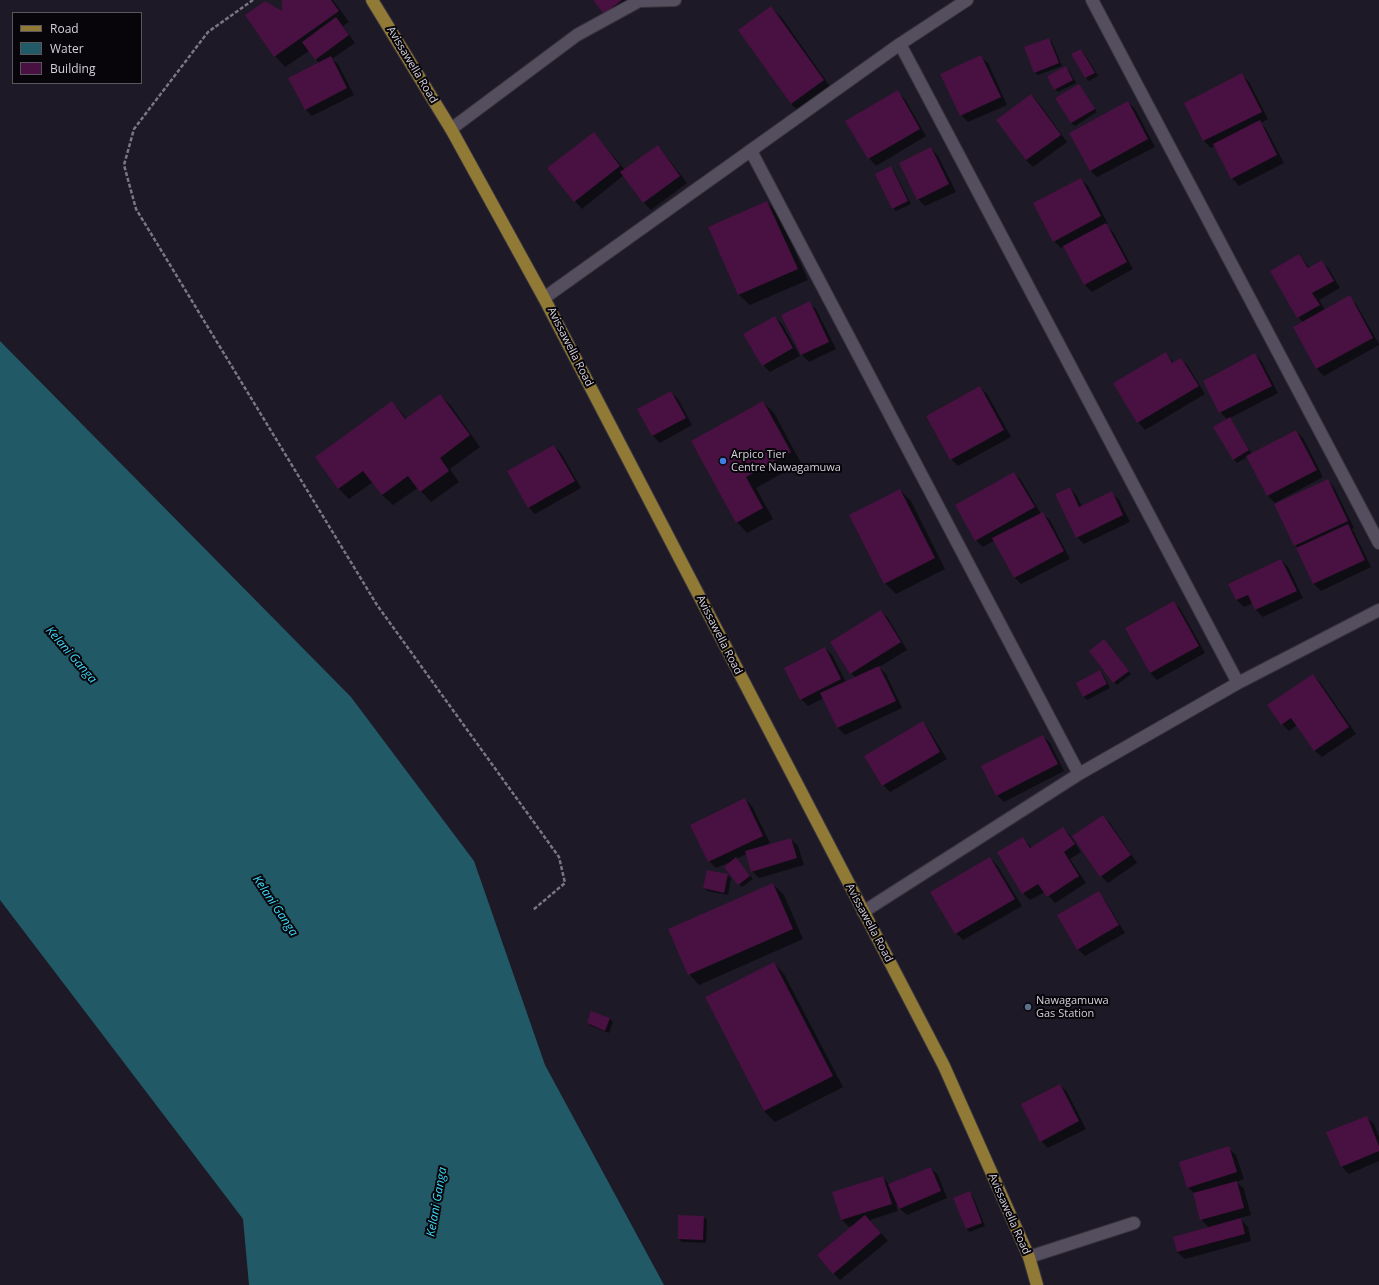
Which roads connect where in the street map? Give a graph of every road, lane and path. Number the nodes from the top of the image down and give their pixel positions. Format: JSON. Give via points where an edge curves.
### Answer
{"nodes":[{"id":1,"x":253,"y":0,"type":"edge"},
{"id":2,"x":372,"y":0,"type":"edge"},
{"id":3,"x":669,"y":0,"type":"edge"},
{"id":4,"x":967,"y":0,"type":"edge"},
{"id":5,"x":1092,"y":0,"type":"edge"},
{"id":6,"x":900,"y":44,"type":"junction"},
{"id":7,"x":451,"y":129,"type":"junction"},
{"id":8,"x":751,"y":151,"type":"junction"},
{"id":9,"x":544,"y":298,"type":"junction"},
{"id":10,"x":1379,"y":544,"type":"edge"},
{"id":11,"x":1379,"y":610,"type":"edge"},
{"id":12,"x":1238,"y":683,"type":"junction"},
{"id":13,"x":1079,"y":774,"type":"junction"},
{"id":14,"x":533,"y":910,"type":"dead end"},
{"id":15,"x":863,"y":912,"type":"junction"},
{"id":16,"x":1134,"y":1223,"type":"dead end"},
{"id":17,"x":1028,"y":1257,"type":"junction"},
{"id":18,"x":1037,"y":1285,"type":"edge"}],
"edges":[{"from":1,"to":14,"type":"path","via":[[208,32],[134,129],[124,165],[136,209],[377,605],[559,857],[565,883]]},
{"from":2,"to":7,"type":"main road","name":"Avissawella Road"},
{"from":3,"to":7,"type":"street","via":[[639,1],[577,36]]},
{"from":4,"to":6,"type":"street"},
{"from":5,"to":10,"type":"street"},
{"from":6,"to":8,"type":"street"},
{"from":6,"to":12,"type":"street"},
{"from":7,"to":9,"type":"main road","name":"Avissawella Road"},
{"from":8,"to":9,"type":"street"},
{"from":8,"to":13,"type":"street"},
{"from":9,"to":15,"type":"main road","name":"Avissawella Road"},
{"from":11,"to":12,"type":"street"},
{"from":12,"to":13,"type":"street"},
{"from":13,"to":15,"type":"street"},
{"from":15,"to":17,"type":"main road","name":"Avissawella Road","via":[[944,1066]]},
{"from":16,"to":17,"type":"street"},
{"from":17,"to":18,"type":"main road","name":"Avissawella Road"}]}
